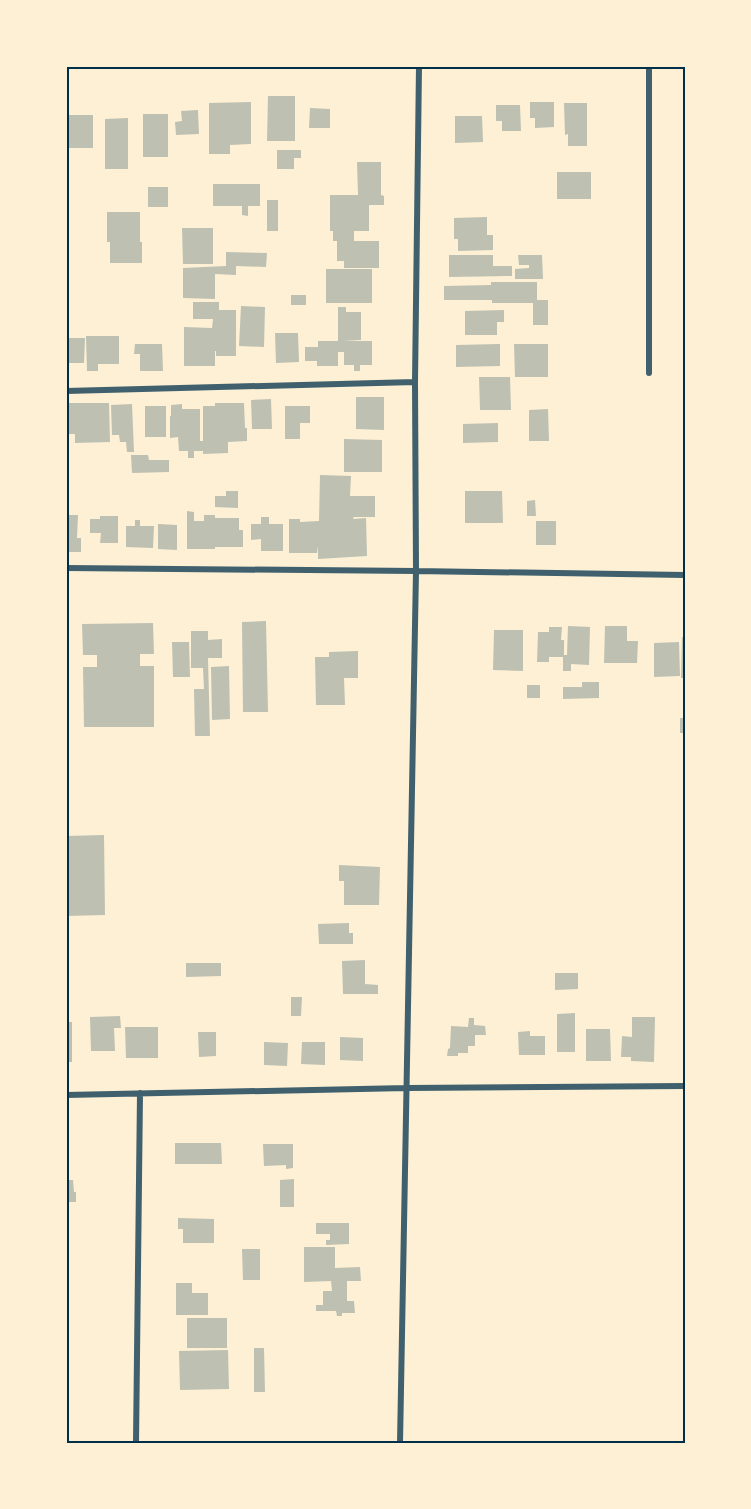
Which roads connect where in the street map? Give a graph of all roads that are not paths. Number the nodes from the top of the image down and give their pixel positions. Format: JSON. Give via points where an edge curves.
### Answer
{"nodes":[{"id":1,"x":419,"y":66,"type":"edge"},
{"id":2,"x":648,"y":66,"type":"edge"},
{"id":3,"x":649,"y":373,"type":"dead end"},
{"id":4,"x":415,"y":382,"type":"junction"},
{"id":5,"x":66,"y":391,"type":"edge"},
{"id":6,"x":66,"y":568,"type":"edge"},
{"id":7,"x":416,"y":571,"type":"junction"},
{"id":8,"x":685,"y":575,"type":"edge"},
{"id":9,"x":685,"y":1086,"type":"edge"},
{"id":10,"x":407,"y":1088,"type":"junction"},
{"id":11,"x":140,"y":1093,"type":"junction"},
{"id":12,"x":66,"y":1095,"type":"edge"},
{"id":13,"x":136,"y":1443,"type":"edge"},
{"id":14,"x":400,"y":1443,"type":"edge"}],
"edges":[{"from":1,"to":4,"type":"street"},
{"from":2,"to":3,"type":"street"},
{"from":4,"to":5,"type":"street"},
{"from":4,"to":7,"type":"street"},
{"from":6,"to":7,"type":"street"},
{"from":7,"to":8,"type":"street"},
{"from":7,"to":10,"type":"street"},
{"from":9,"to":10,"type":"street"},
{"from":10,"to":11,"type":"street"},
{"from":10,"to":14,"type":"street"},
{"from":11,"to":12,"type":"street"},
{"from":11,"to":13,"type":"street"}]}
